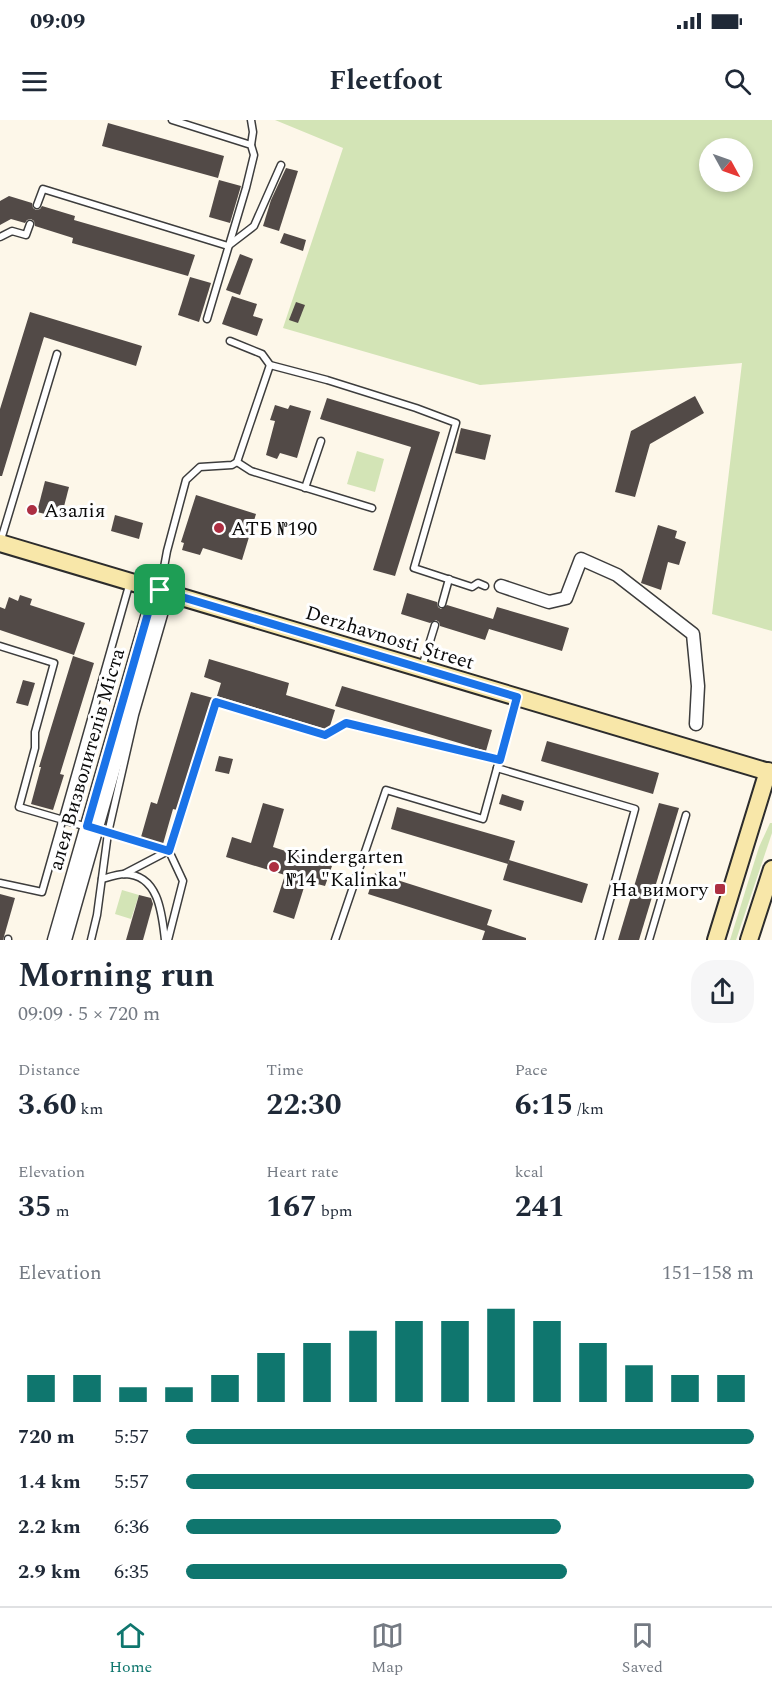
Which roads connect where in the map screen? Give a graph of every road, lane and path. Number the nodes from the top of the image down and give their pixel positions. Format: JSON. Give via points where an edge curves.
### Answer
{"nodes":[{"id":1,"x":172,"y":120,"type":"edge"},
{"id":2,"x":251,"y":120,"type":"edge"},
{"id":3,"x":251,"y":144,"type":"junction"},
{"id":4,"x":281,"y":165,"type":"dead end"},
{"id":5,"x":38,"y":205,"type":"dead end"},
{"id":6,"x":30,"y":225,"type":"dead end"},
{"id":7,"x":0,"y":237,"type":"edge"},
{"id":8,"x":228,"y":246,"type":"junction"},
{"id":9,"x":207,"y":319,"type":"dead end"},
{"id":10,"x":230,"y":340,"type":"dead end"},
{"id":11,"x":57,"y":354,"type":"dead end"},
{"id":12,"x":270,"y":365,"type":"junction"},
{"id":13,"x":321,"y":441,"type":"dead end"},
{"id":14,"x":237,"y":462,"type":"junction"},
{"id":15,"x":305,"y":488,"type":"junction"},
{"id":16,"x":372,"y":508,"type":"dead end"},
{"id":17,"x":0,"y":543,"type":"edge"},
{"id":18,"x":449,"y":579,"type":"junction"},
{"id":19,"x":130,"y":582,"type":"junction"},
{"id":20,"x":485,"y":586,"type":"dead end"},
{"id":21,"x":501,"y":586,"type":"dead end"},
{"id":22,"x":162,"y":591,"type":"junction"},
{"id":23,"x":442,"y":604,"type":"dead end"},
{"id":24,"x":435,"y":624,"type":"dead end"},
{"id":25,"x":0,"y":646,"type":"edge"},
{"id":26,"x":422,"y":668,"type":"junction"},
{"id":27,"x":517,"y":697,"type":"junction"},
{"id":28,"x":696,"y":724,"type":"dead end"},
{"id":29,"x":500,"y":760,"type":"junction"},
{"id":30,"x":497,"y":768,"type":"junction"},
{"id":31,"x":770,"y":772,"type":"edge"},
{"id":32,"x":686,"y":815,"type":"dead end"},
{"id":33,"x":62,"y":819,"type":"junction"},
{"id":34,"x":97,"y":829,"type":"junction"},
{"id":35,"x":169,"y":851,"type":"junction"},
{"id":36,"x":772,"y":869,"type":"edge"},
{"id":37,"x":122,"y":874,"type":"junction"},
{"id":38,"x":102,"y":879,"type":"junction"},
{"id":39,"x":0,"y":883,"type":"edge"},
{"id":40,"x":54,"y":940,"type":"edge"},
{"id":41,"x":65,"y":940,"type":"edge"},
{"id":42,"x":91,"y":940,"type":"edge"},
{"id":43,"x":166,"y":940,"type":"edge"},
{"id":44,"x":335,"y":940,"type":"edge"},
{"id":45,"x":599,"y":940,"type":"edge"},
{"id":46,"x":649,"y":940,"type":"edge"},
{"id":47,"x":716,"y":940,"type":"edge"},
{"id":48,"x":749,"y":940,"type":"edge"}],
"edges":[{"from":1,"to":3,"type":"lane"},
{"from":2,"to":3,"type":"lane"},
{"from":3,"to":8,"type":"lane","via":[[254,155]]},
{"from":4,"to":8,"type":"lane","via":[[254,225]]},
{"from":5,"to":8,"type":"lane","via":[[43,189]]},
{"from":6,"to":7,"type":"lane","via":[[26,235],[12,231]]},
{"from":8,"to":9,"type":"lane"},
{"from":10,"to":12,"type":"lane","via":[[262,354]]},
{"from":11,"to":17,"type":"lane"},
{"from":12,"to":14,"type":"lane"},
{"from":12,"to":18,"type":"lane","via":[[456,423],[414,568]]},
{"from":13,"to":15,"type":"lane"},
{"from":14,"to":15,"type":"lane","via":[[251,471]]},
{"from":14,"to":22,"type":"lane","via":[[200,466],[186,480],[167,551]]},
{"from":15,"to":16,"type":"lane"},
{"from":17,"to":19,"type":"street","name":"Derzhavnosti Street"},
{"from":18,"to":20,"type":"lane","via":[[472,587],[478,583]]},
{"from":18,"to":23,"type":"lane"},
{"from":19,"to":22,"type":"street","name":"Derzhavnosti Street"},
{"from":19,"to":33,"type":"lane"},
{"from":21,"to":28,"type":"street","via":[[549,602],[566,598],[580,559],[617,575],[693,634],[698,686]]},
{"from":22,"to":26,"type":"street","name":"Derzhavnosti Street"},
{"from":22,"to":34,"type":"street","name":"алея Визволителів Міста"},
{"from":22,"to":34,"type":"lane","via":[[135,715]]},
{"from":24,"to":26,"type":"lane"},
{"from":25,"to":33,"type":"lane","via":[[54,663],[19,807]]},
{"from":26,"to":27,"type":"street","name":"Derzhavnosti Street"},
{"from":27,"to":29,"type":"lane"},
{"from":27,"to":31,"type":"street","name":"Derzhavnosti Street"},
{"from":29,"to":30,"type":"lane"},
{"from":29,"to":35,"type":"lane","via":[[346,723],[325,735],[216,702]]},
{"from":30,"to":44,"type":"lane","via":[[483,819],[386,790]]},
{"from":30,"to":45,"type":"lane","via":[[635,809]]},
{"from":31,"to":47,"type":"street"},
{"from":32,"to":46,"type":"lane"},
{"from":33,"to":34,"type":"lane"},
{"from":33,"to":39,"type":"lane","via":[[42,892]]},
{"from":34,"to":35,"type":"lane"},
{"from":34,"to":38,"type":"lane"},
{"from":34,"to":40,"type":"street","name":"алея Визволителів Міста"},
{"from":34,"to":41,"type":"street","name":"алея Визволителів Міста"},
{"from":35,"to":37,"type":"lane"},
{"from":35,"to":43,"type":"lane","via":[[183,881]]},
{"from":36,"to":48,"type":"street"},
{"from":37,"to":38,"type":"lane"},
{"from":37,"to":43,"type":"lane","via":[[137,876],[158,898]]},
{"from":38,"to":42,"type":"lane"}]}
